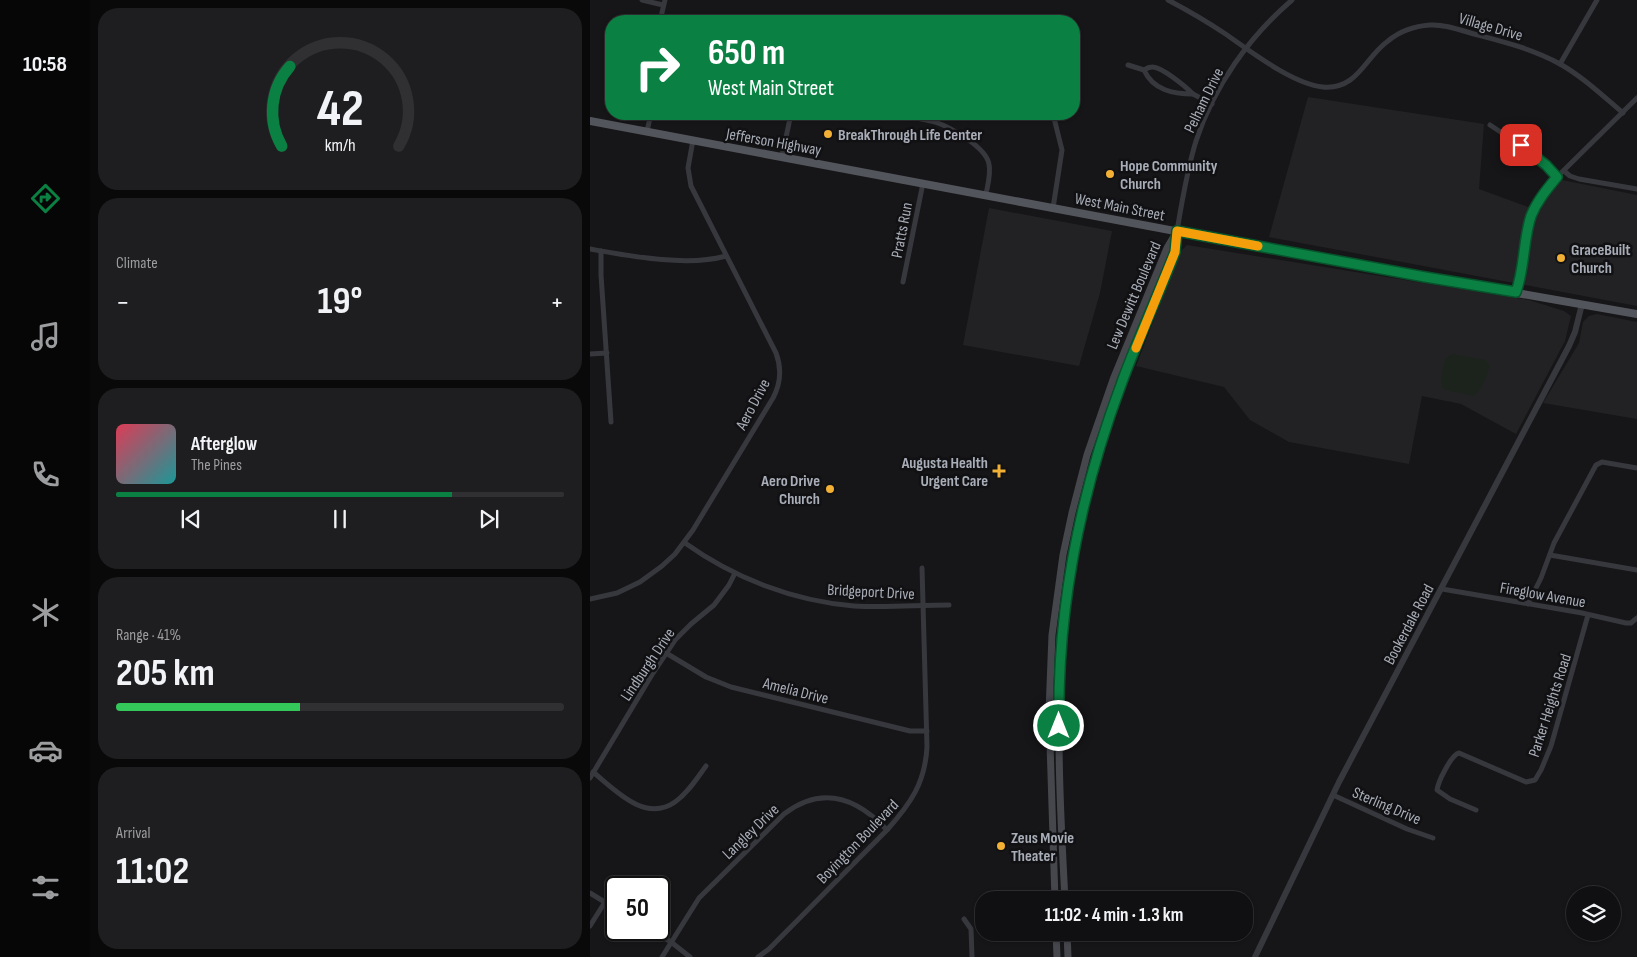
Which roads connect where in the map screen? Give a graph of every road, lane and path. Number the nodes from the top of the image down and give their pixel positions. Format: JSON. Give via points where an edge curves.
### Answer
{"nodes":[{"id":1,"x":642,"y":0,"type":"edge"},
{"id":2,"x":1168,"y":0,"type":"edge"},
{"id":3,"x":1292,"y":0,"type":"edge"},
{"id":4,"x":1597,"y":0,"type":"edge"},
{"id":5,"x":664,"y":2,"type":"edge"},
{"id":6,"x":661,"y":15,"type":"edge"},
{"id":7,"x":1245,"y":49,"type":"junction"},
{"id":8,"x":1560,"y":64,"type":"junction"},
{"id":9,"x":1128,"y":65,"type":"dead end"},
{"id":10,"x":1144,"y":70,"type":"junction"},
{"id":11,"x":1193,"y":94,"type":"junction"},
{"id":12,"x":1637,"y":98,"type":"edge"},
{"id":13,"x":1212,"y":104,"type":"junction"},
{"id":14,"x":1623,"y":113,"type":"junction"},
{"id":15,"x":650,"y":120,"type":"edge"},
{"id":16,"x":790,"y":120,"type":"edge"},
{"id":17,"x":927,"y":120,"type":"edge"},
{"id":18,"x":1054,"y":120,"type":"edge"},
{"id":19,"x":590,"y":121,"type":"edge"},
{"id":20,"x":1490,"y":125,"type":"dead end"},
{"id":21,"x":647,"y":131,"type":"junction"},
{"id":22,"x":693,"y":140,"type":"junction"},
{"id":23,"x":782,"y":156,"type":"junction"},
{"id":24,"x":1564,"y":171,"type":"junction"},
{"id":25,"x":1557,"y":177,"type":"junction"},
{"id":26,"x":923,"y":183,"type":"junction"},
{"id":27,"x":1637,"y":189,"type":"edge"},
{"id":28,"x":986,"y":194,"type":"junction"},
{"id":29,"x":1054,"y":208,"type":"junction"},
{"id":30,"x":1177,"y":231,"type":"junction"},
{"id":31,"x":590,"y":249,"type":"edge"},
{"id":32,"x":601,"y":251,"type":"junction"},
{"id":33,"x":726,"y":256,"type":"junction"},
{"id":34,"x":903,"y":282,"type":"dead end"},
{"id":35,"x":1516,"y":292,"type":"junction"},
{"id":36,"x":1582,"y":304,"type":"junction"},
{"id":37,"x":1637,"y":314,"type":"edge"},
{"id":38,"x":607,"y":353,"type":"junction"},
{"id":39,"x":590,"y":354,"type":"edge"},
{"id":40,"x":611,"y":422,"type":"dead end"},
{"id":41,"x":1637,"y":468,"type":"edge"},
{"id":42,"x":685,"y":543,"type":"junction"},
{"id":43,"x":1550,"y":555,"type":"junction"},
{"id":44,"x":922,"y":568,"type":"dead end"},
{"id":45,"x":1637,"y":570,"type":"edge"},
{"id":46,"x":735,"y":573,"type":"junction"},
{"id":47,"x":1442,"y":589,"type":"junction"},
{"id":48,"x":590,"y":599,"type":"edge"},
{"id":49,"x":1528,"y":604,"type":"junction"},
{"id":50,"x":923,"y":605,"type":"junction"},
{"id":51,"x":949,"y":605,"type":"dead end"},
{"id":52,"x":1588,"y":615,"type":"junction"},
{"id":53,"x":1637,"y":618,"type":"edge"},
{"id":54,"x":666,"y":653,"type":"junction"},
{"id":55,"x":1049,"y":712,"type":"junction"},
{"id":56,"x":1058,"y":712,"type":"junction"},
{"id":57,"x":927,"y":731,"type":"junction"},
{"id":58,"x":706,"y":766,"type":"dead end"},
{"id":59,"x":592,"y":775,"type":"edge"},
{"id":60,"x":1332,"y":795,"type":"junction"},
{"id":61,"x":1476,"y":810,"type":"dead end"},
{"id":62,"x":887,"y":830,"type":"junction"},
{"id":63,"x":1433,"y":838,"type":"dead end"},
{"id":64,"x":1055,"y":891,"type":"edge"},
{"id":65,"x":1065,"y":891,"type":"edge"},
{"id":66,"x":590,"y":893,"type":"edge"},
{"id":67,"x":605,"y":902,"type":"joint"},
{"id":68,"x":964,"y":920,"type":"dead end"},
{"id":69,"x":590,"y":926,"type":"edge"},
{"id":70,"x":1056,"y":941,"type":"edge"},
{"id":71,"x":1067,"y":941,"type":"edge"},
{"id":72,"x":671,"y":942,"type":"junction"},
{"id":73,"x":662,"y":957,"type":"edge"},
{"id":74,"x":690,"y":957,"type":"edge"},
{"id":75,"x":758,"y":957,"type":"edge"},
{"id":76,"x":972,"y":957,"type":"edge"},
{"id":77,"x":1057,"y":957,"type":"edge"},
{"id":78,"x":1068,"y":957,"type":"edge"},
{"id":79,"x":1254,"y":957,"type":"edge"}],
"edges":[{"from":1,"to":5,"type":"street"},
{"from":2,"to":7,"type":"street","name":"Village Drive"},
{"from":3,"to":7,"type":"street","name":"Pelham Drive"},
{"from":4,"to":8,"type":"street"},
{"from":5,"to":6,"type":"street"},
{"from":7,"to":8,"type":"street","name":"Village Drive","via":[[1292,76],[1321,87],[1342,84],[1354,78],[1386,42],[1420,26],[1448,26],[1530,50]]},
{"from":7,"to":13,"type":"street","name":"Pelham Drive"},
{"from":8,"to":14,"type":"street","name":"Village Drive"},
{"from":9,"to":10,"type":"street"},
{"from":10,"to":11,"type":"street","via":[[1155,67]]},
{"from":10,"to":11,"type":"street","via":[[1148,78],[1166,92]]},
{"from":11,"to":13,"type":"street"},
{"from":12,"to":14,"type":"street"},
{"from":13,"to":30,"type":"street","name":"Pelham Drive","via":[[1192,156]]},
{"from":14,"to":24,"type":"street"},
{"from":15,"to":21,"type":"street"},
{"from":16,"to":23,"type":"street"},
{"from":17,"to":28,"type":"street","via":[[948,128],[982,151],[990,165]]},
{"from":18,"to":29,"type":"street","via":[[1062,150]]},
{"from":19,"to":21,"type":"main road","name":"Jefferson Highway"},
{"from":20,"to":25,"type":"street","via":[[1528,150]]},
{"from":21,"to":22,"type":"main road","name":"Jefferson Highway"},
{"from":22,"to":23,"type":"main road","name":"Jefferson Highway"},
{"from":22,"to":33,"type":"street","name":"Aero Drive","via":[[688,179]]},
{"from":23,"to":26,"type":"main road","name":"Jefferson Highway"},
{"from":24,"to":25,"type":"street"},
{"from":24,"to":27,"type":"street","via":[[1579,179]]},
{"from":25,"to":35,"type":"street","via":[[1541,197],[1531,217]]},
{"from":26,"to":28,"type":"main road","name":"West Main Street"},
{"from":26,"to":34,"type":"street","name":"Pratts Run"},
{"from":28,"to":29,"type":"main road","name":"West Main Street"},
{"from":29,"to":30,"type":"main road","name":"West Main Street"},
{"from":30,"to":35,"type":"main road","name":"West Main Street"},
{"from":30,"to":55,"type":"main road","name":"Lew Dewitt Boulevard","via":[[1114,377],[1087,454],[1063,555],[1052,635]]},
{"from":30,"to":56,"type":"main road","name":"Lew Dewitt Boulevard","via":[[1175,252],[1122,382],[1096,457],[1081,515],[1062,636]]},
{"from":31,"to":32,"type":"street"},
{"from":32,"to":33,"type":"street","via":[[698,260]]},
{"from":32,"to":38,"type":"street"},
{"from":33,"to":42,"type":"street","name":"Aero Drive","via":[[776,353],[780,380],[773,398]]},
{"from":35,"to":36,"type":"main road","name":"West Main Street"},
{"from":36,"to":37,"type":"main road","name":"West Main Street"},
{"from":36,"to":47,"type":"street","name":"Bookerdale Road","via":[[1569,346]]},
{"from":38,"to":39,"type":"street"},
{"from":38,"to":40,"type":"street"},
{"from":41,"to":43,"type":"street","via":[[1602,462],[1596,465]]},
{"from":42,"to":46,"type":"street"},
{"from":42,"to":48,"type":"street","name":"Aero Drive","via":[[640,582],[617,593]]},
{"from":43,"to":45,"type":"street"},
{"from":43,"to":49,"type":"street"},
{"from":44,"to":50,"type":"street","name":"Boyington Boulevard"},
{"from":46,"to":50,"type":"street","name":"Bridgeport Drive","via":[[782,592],[836,604]]},
{"from":46,"to":54,"type":"street","name":"Lindburgh Drive","via":[[723,594],[681,632]]},
{"from":47,"to":49,"type":"street","name":"Fireglow Avenue"},
{"from":47,"to":60,"type":"street","name":"Bookerdale Road"},
{"from":49,"to":52,"type":"street","name":"Fireglow Avenue"},
{"from":50,"to":51,"type":"street","name":"Bridgeport Drive"},
{"from":50,"to":57,"type":"street","name":"Boyington Boulevard"},
{"from":52,"to":53,"type":"street","name":"Fireglow Avenue","via":[[1626,623]]},
{"from":52,"to":61,"type":"street","name":"Parker Heights Road","via":[[1551,746],[1534,780],[1526,782],[1459,753],[1453,756],[1437,790]]},
{"from":54,"to":57,"type":"street","name":"Amelia Drive","via":[[706,677],[731,687],[910,731]]},
{"from":54,"to":59,"type":"street","name":"Lindburgh Drive"},
{"from":55,"to":56,"type":"street"},
{"from":55,"to":64,"type":"main road","name":"Lew Dewitt Boulevard"},
{"from":56,"to":65,"type":"main road","name":"Lew Dewitt Boulevard"},
{"from":57,"to":62,"type":"street","name":"Boyington Boulevard","via":[[925,767],[918,788]]},
{"from":58,"to":59,"type":"street","via":[[674,802],[652,808],[626,800]]},
{"from":60,"to":63,"type":"street","name":"Sterling Drive"},
{"from":60,"to":79,"type":"street","name":"Bookerdale Road"},
{"from":62,"to":72,"type":"street","name":"Langley Drive","via":[[864,809],[844,800],[820,799],[797,806],[784,814],[699,898]]},
{"from":62,"to":75,"type":"street","name":"Boyington Boulevard"},
{"from":66,"to":67,"type":"street"},
{"from":67,"to":69,"type":"street"},
{"from":68,"to":76,"type":"street","via":[[971,929]]},
{"from":70,"to":77,"type":"main road"},
{"from":71,"to":78,"type":"main road"},
{"from":72,"to":73,"type":"street","name":"Langley Drive"},
{"from":72,"to":74,"type":"street"}]}
